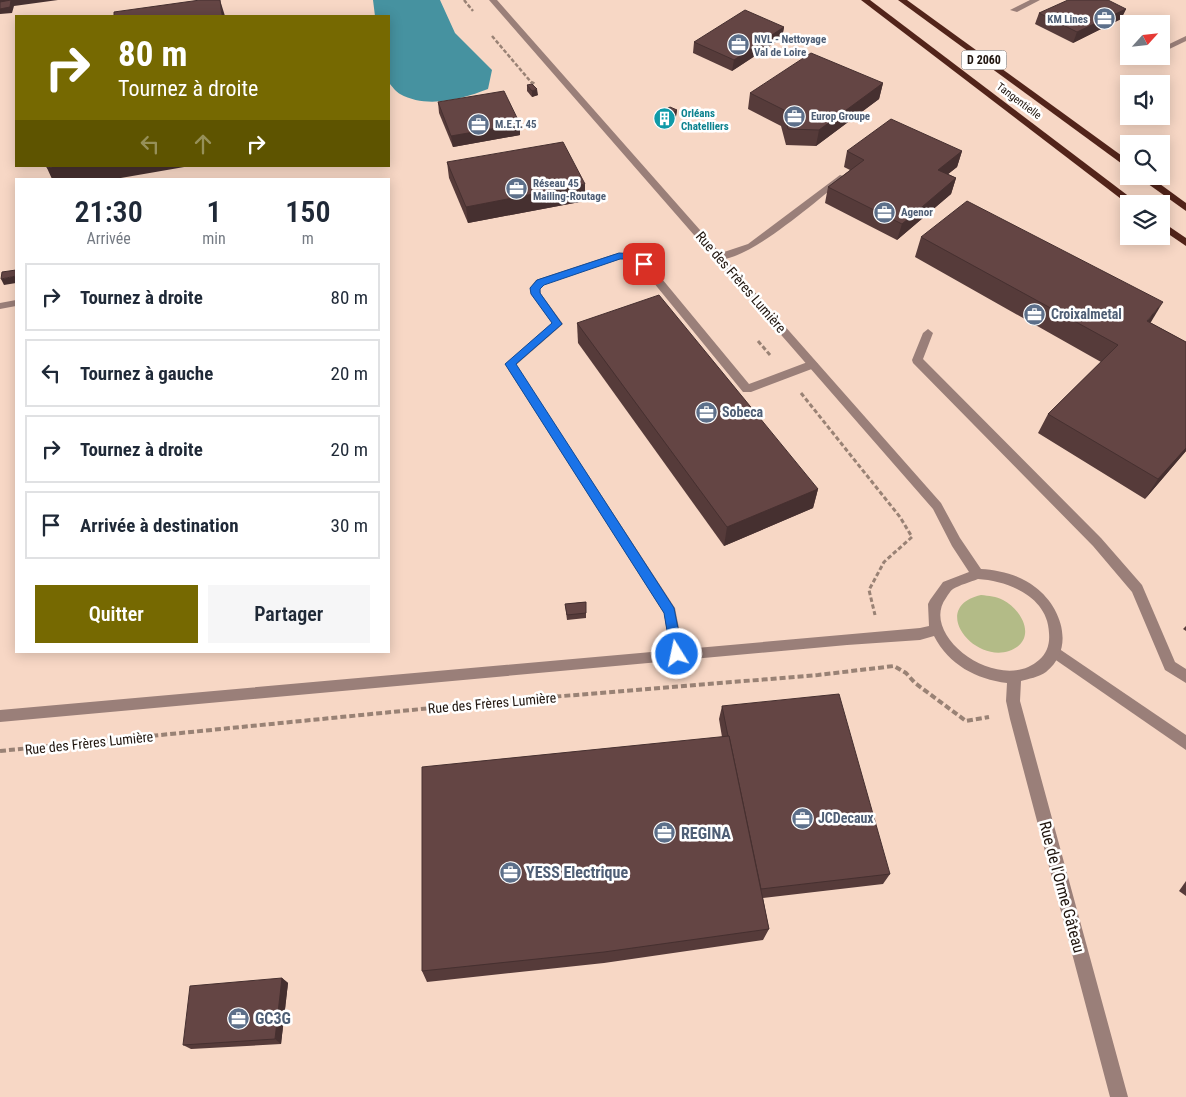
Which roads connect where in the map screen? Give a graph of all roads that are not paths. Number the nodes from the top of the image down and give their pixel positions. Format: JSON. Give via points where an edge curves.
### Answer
{"nodes":[{"id":1,"x":493,"y":0,"type":"edge"},
{"id":2,"x":864,"y":0,"type":"edge"},
{"id":3,"x":902,"y":0,"type":"edge"},
{"id":4,"x":1036,"y":0,"type":"edge"},
{"id":5,"x":1014,"y":10,"type":"dead end"},
{"id":6,"x":1186,"y":38,"type":"edge"},
{"id":7,"x":1170,"y":46,"type":"edge"},
{"id":8,"x":1120,"y":159,"type":"edge"},
{"id":9,"x":840,"y":178,"type":"edge"},
{"id":10,"x":1154,"y":185,"type":"edge"},
{"id":11,"x":1122,"y":195,"type":"edge"},
{"id":12,"x":1186,"y":208,"type":"edge"},
{"id":13,"x":1170,"y":231,"type":"edge"},
{"id":14,"x":1186,"y":243,"type":"edge"},
{"id":15,"x":719,"y":257,"type":"junction"},
{"id":16,"x":15,"y":303,"type":"edge"},
{"id":17,"x":0,"y":306,"type":"edge"},
{"id":18,"x":928,"y":333,"type":"dead end"},
{"id":19,"x":813,"y":364,"type":"junction"},
{"id":20,"x":977,"y":574,"type":"junction"},
{"id":21,"x":936,"y":630,"type":"junction"},
{"id":22,"x":1055,"y":652,"type":"junction"},
{"id":23,"x":677,"y":654,"type":"junction"},
{"id":24,"x":1014,"y":677,"type":"junction"},
{"id":25,"x":1186,"y":677,"type":"edge"},
{"id":26,"x":0,"y":716,"type":"edge"},
{"id":27,"x":1186,"y":743,"type":"edge"},
{"id":28,"x":1119,"y":1097,"type":"edge"}],
"edges":[{"from":1,"to":15,"type":"street","name":"Rue des Frères Lumière"},
{"from":2,"to":11,"type":"highway","name":"Tangentielle","number":"D 2060"},
{"from":3,"to":8,"type":"highway","name":"Tangentielle","number":"D 2060"},
{"from":4,"to":5,"type":"street"},
{"from":6,"to":7,"type":"street"},
{"from":9,"to":15,"type":"street","via":[[751,246]]},
{"from":10,"to":12,"type":"highway"},
{"from":13,"to":14,"type":"highway"},
{"from":15,"to":19,"type":"street","name":"Rue des Frères Lumière"},
{"from":16,"to":17,"type":"street"},
{"from":18,"to":25,"type":"street","via":[[917,360],[1097,542],[1137,589],[1170,666]]},
{"from":19,"to":20,"type":"street","name":"Rue des Frères Lumière","via":[[937,506]]},
{"from":19,"to":23,"type":"street","via":[[746,389],[644,264],[633,256],[619,256],[540,282],[535,288],[558,324],[510,364],[670,612]]},
{"from":20,"to":21,"type":"street","via":[[959,578],[945,586],[936,598],[933,614]]},
{"from":20,"to":22,"type":"street","via":[[1010,580],[1032,591],[1045,604],[1054,620],[1058,637]]},
{"from":21,"to":23,"type":"street","via":[[920,634]]},
{"from":21,"to":24,"type":"street","via":[[943,643],[967,665],[998,677]]},
{"from":22,"to":24,"type":"street","via":[[1046,664],[1032,673]]},
{"from":22,"to":27,"type":"street"},
{"from":23,"to":26,"type":"street"},
{"from":24,"to":28,"type":"street","name":"Rue de l'Orme Gâteau","via":[[1013,701],[1017,719]]}]}
